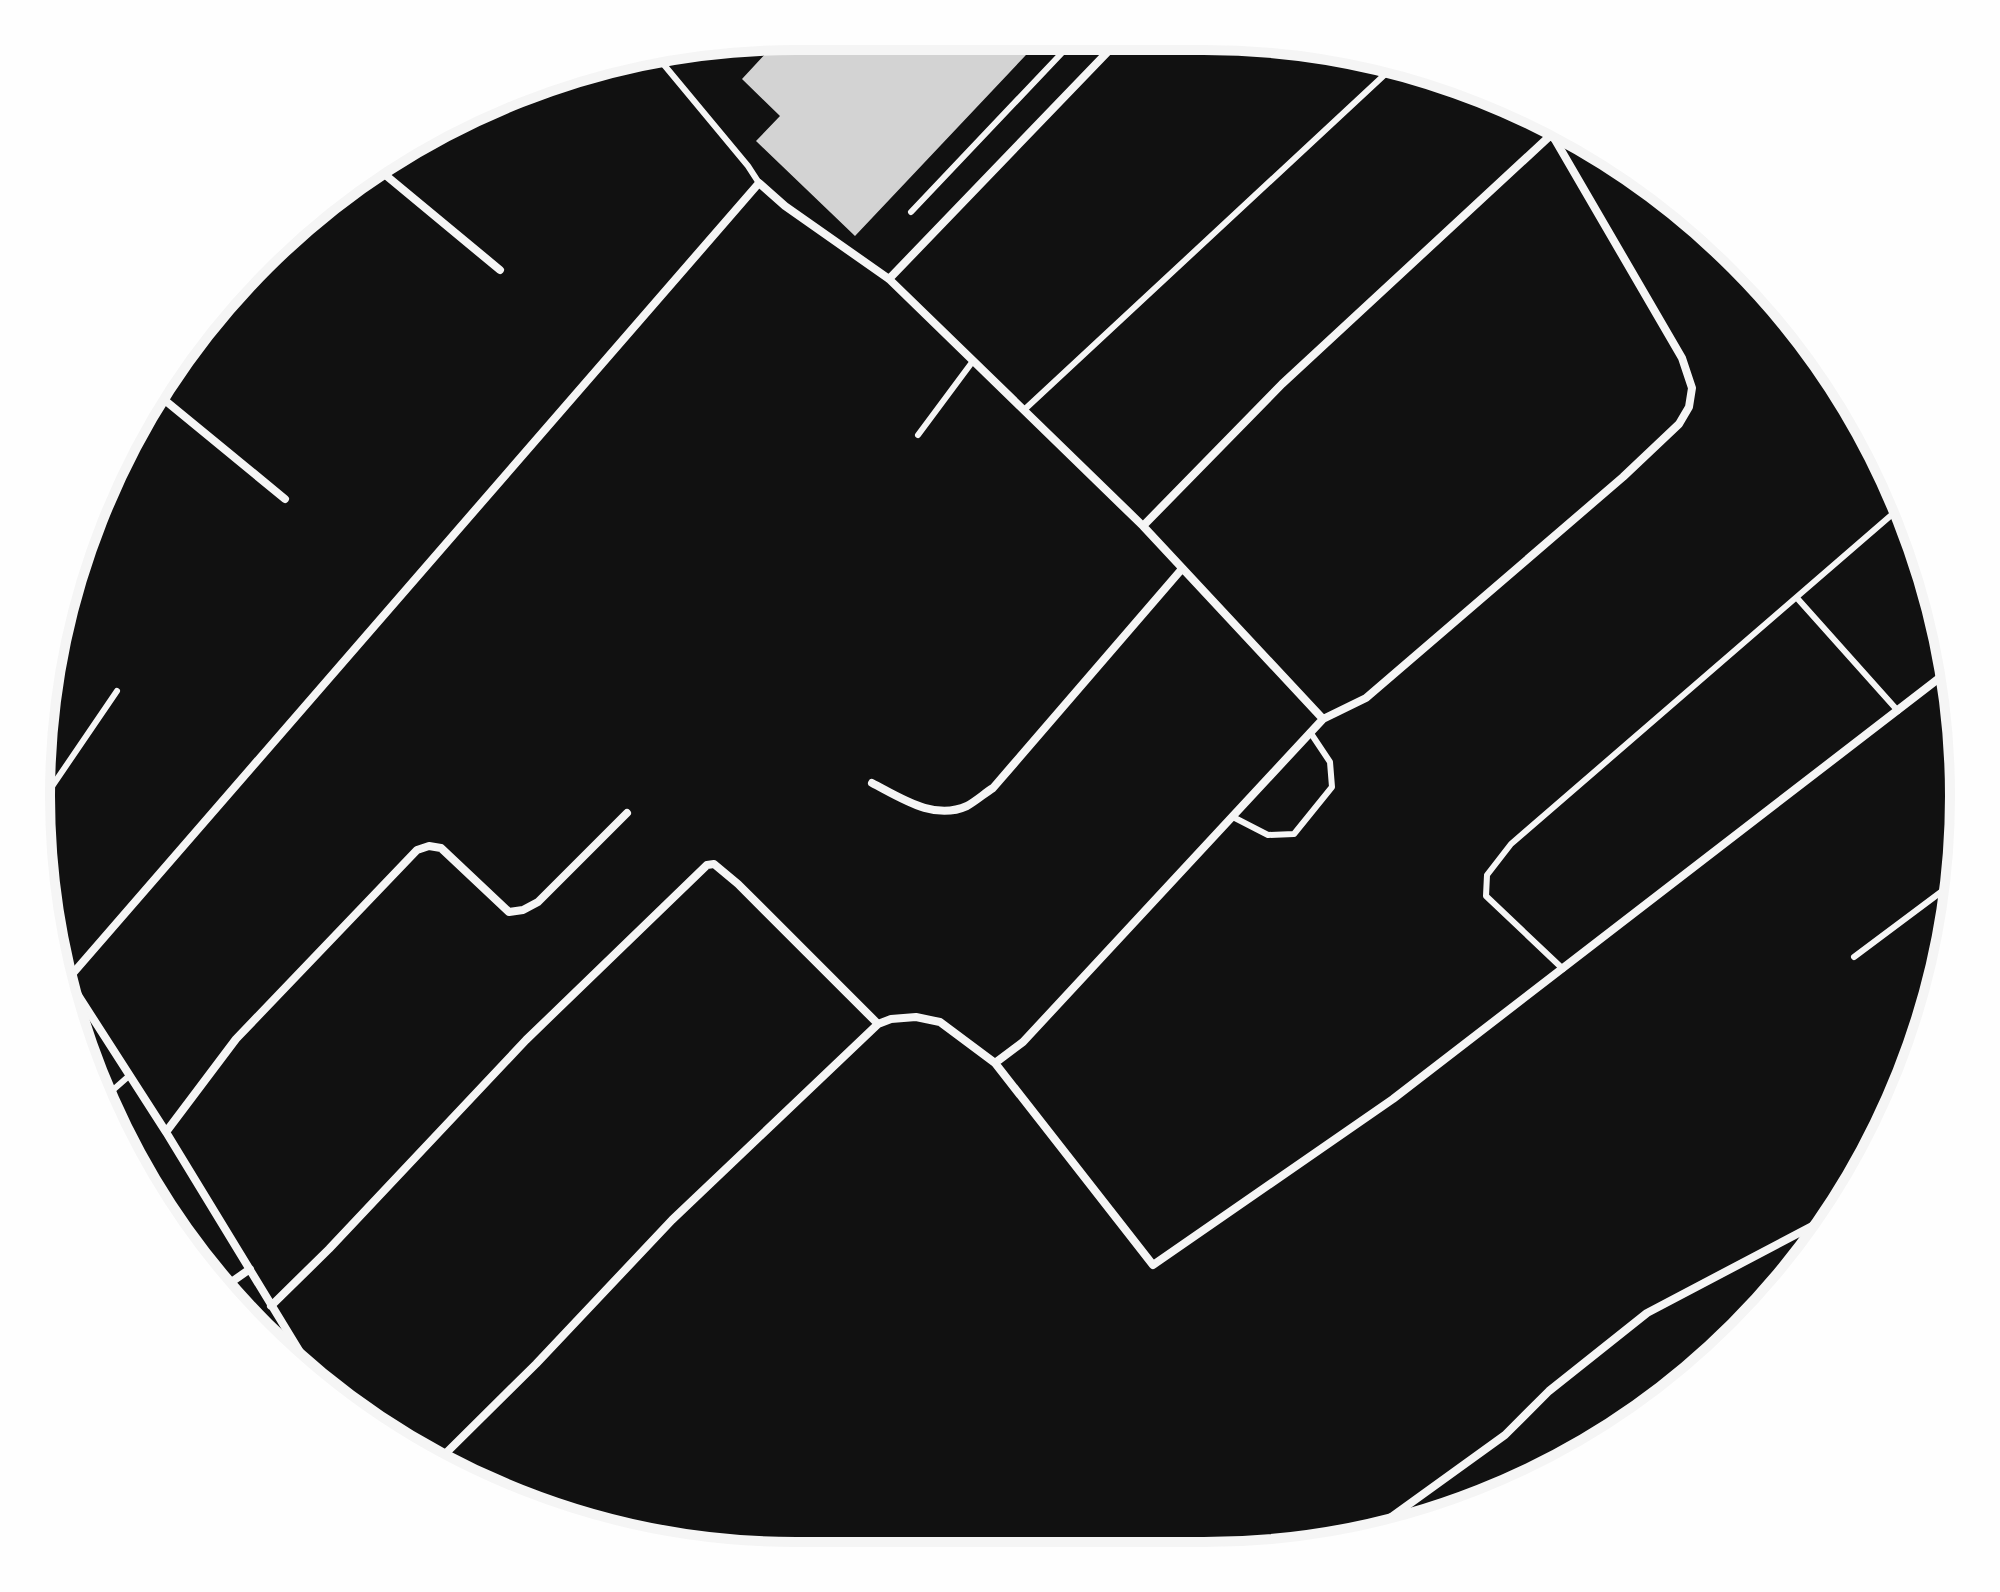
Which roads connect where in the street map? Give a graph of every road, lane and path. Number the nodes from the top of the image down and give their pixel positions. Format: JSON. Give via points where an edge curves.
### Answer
{"nodes":[{"id":1,"x":1065,"y":50,"type":"edge"},
{"id":2,"x":1109,"y":50,"type":"edge"},
{"id":3,"x":662,"y":62,"type":"edge"},
{"id":4,"x":1387,"y":73,"type":"edge"},
{"id":5,"x":1550,"y":136,"type":"edge"},
{"id":6,"x":1554,"y":138,"type":"edge"},
{"id":7,"x":385,"y":174,"type":"edge"},
{"id":8,"x":759,"y":183,"type":"junction"},
{"id":9,"x":911,"y":212,"type":"dead end"},
{"id":10,"x":500,"y":270,"type":"dead end"},
{"id":11,"x":889,"y":279,"type":"junction"},
{"id":12,"x":973,"y":361,"type":"junction"},
{"id":13,"x":165,"y":400,"type":"edge"},
{"id":14,"x":1024,"y":410,"type":"junction"},
{"id":15,"x":918,"y":435,"type":"dead end"},
{"id":16,"x":285,"y":499,"type":"dead end"},
{"id":17,"x":1894,"y":513,"type":"edge"},
{"id":18,"x":1143,"y":526,"type":"junction"},
{"id":19,"x":1181,"y":570,"type":"junction"},
{"id":20,"x":1797,"y":598,"type":"junction"},
{"id":21,"x":1940,"y":677,"type":"edge"},
{"id":22,"x":117,"y":691,"type":"dead end"},
{"id":23,"x":1898,"y":711,"type":"junction"},
{"id":24,"x":1323,"y":719,"type":"junction"},
{"id":25,"x":1310,"y":732,"type":"junction"},
{"id":26,"x":872,"y":783,"type":"dead end"},
{"id":27,"x":50,"y":789,"type":"edge"},
{"id":28,"x":627,"y":813,"type":"dead end"},
{"id":29,"x":1233,"y":817,"type":"junction"},
{"id":30,"x":1944,"y":890,"type":"edge"},
{"id":31,"x":1854,"y":957,"type":"dead end"},
{"id":32,"x":1563,"y":969,"type":"junction"},
{"id":33,"x":72,"y":975,"type":"edge"},
{"id":34,"x":76,"y":991,"type":"edge"},
{"id":35,"x":878,"y":1024,"type":"junction"},
{"id":36,"x":995,"y":1063,"type":"junction"},
{"id":37,"x":130,"y":1075,"type":"junction"},
{"id":38,"x":112,"y":1091,"type":"edge"},
{"id":39,"x":166,"y":1132,"type":"junction"},
{"id":40,"x":1813,"y":1226,"type":"edge"},
{"id":41,"x":250,"y":1269,"type":"junction"},
{"id":42,"x":231,"y":1283,"type":"edge"},
{"id":43,"x":271,"y":1306,"type":"junction"},
{"id":44,"x":301,"y":1354,"type":"edge"},
{"id":45,"x":445,"y":1454,"type":"edge"},
{"id":46,"x":1389,"y":1519,"type":"edge"}],
"edges":[{"from":1,"to":9,"type":"lane"},
{"from":2,"to":11,"type":"street"},
{"from":3,"to":8,"type":"lane"},
{"from":4,"to":14,"type":"lane"},
{"from":5,"to":18,"type":"street","via":[[1282,384]]},
{"from":6,"to":24,"type":"street","via":[[1682,358],[1692,388],[1689,407],[1679,424],[1623,477],[1366,698]]},
{"from":7,"to":10,"type":"street"},
{"from":8,"to":11,"type":"street"},
{"from":8,"to":33,"type":"street"},
{"from":11,"to":12,"type":"street"},
{"from":12,"to":14,"type":"street"},
{"from":12,"to":15,"type":"lane"},
{"from":13,"to":16,"type":"street"},
{"from":14,"to":18,"type":"street"},
{"from":17,"to":20,"type":"lane"},
{"from":18,"to":19,"type":"street"},
{"from":19,"to":24,"type":"street"},
{"from":19,"to":26,"type":"street","via":[[993,788],[967,806],[944,812],[918,806]]},
{"from":20,"to":23,"type":"lane"},
{"from":20,"to":32,"type":"lane","via":[[1511,844],[1487,875],[1486,896]]},
{"from":21,"to":23,"type":"street"},
{"from":22,"to":27,"type":"lane"},
{"from":23,"to":32,"type":"street"},
{"from":24,"to":25,"type":"street"},
{"from":25,"to":29,"type":"street"},
{"from":25,"to":29,"type":"lane","via":[[1330,762],[1332,787],[1294,834],[1268,835]]},
{"from":28,"to":39,"type":"street","via":[[538,902],[523,910],[509,912],[441,848],[417,850],[236,1039]]},
{"from":29,"to":36,"type":"street","via":[[1023,1042]]},
{"from":30,"to":31,"type":"lane"},
{"from":32,"to":36,"type":"street","via":[[1393,1099],[1153,1265]]},
{"from":34,"to":37,"type":"street"},
{"from":35,"to":36,"type":"street","via":[[916,1017],[940,1022]]},
{"from":35,"to":43,"type":"street","via":[[738,884],[714,864],[707,865],[526,1040]]},
{"from":35,"to":45,"type":"street","via":[[672,1220]]},
{"from":37,"to":38,"type":"lane"},
{"from":37,"to":39,"type":"street"},
{"from":39,"to":41,"type":"street"},
{"from":40,"to":46,"type":"street","via":[[1647,1313],[1549,1391],[1505,1435]]},
{"from":41,"to":42,"type":"street"},
{"from":41,"to":43,"type":"street"},
{"from":43,"to":44,"type":"street"}]}
